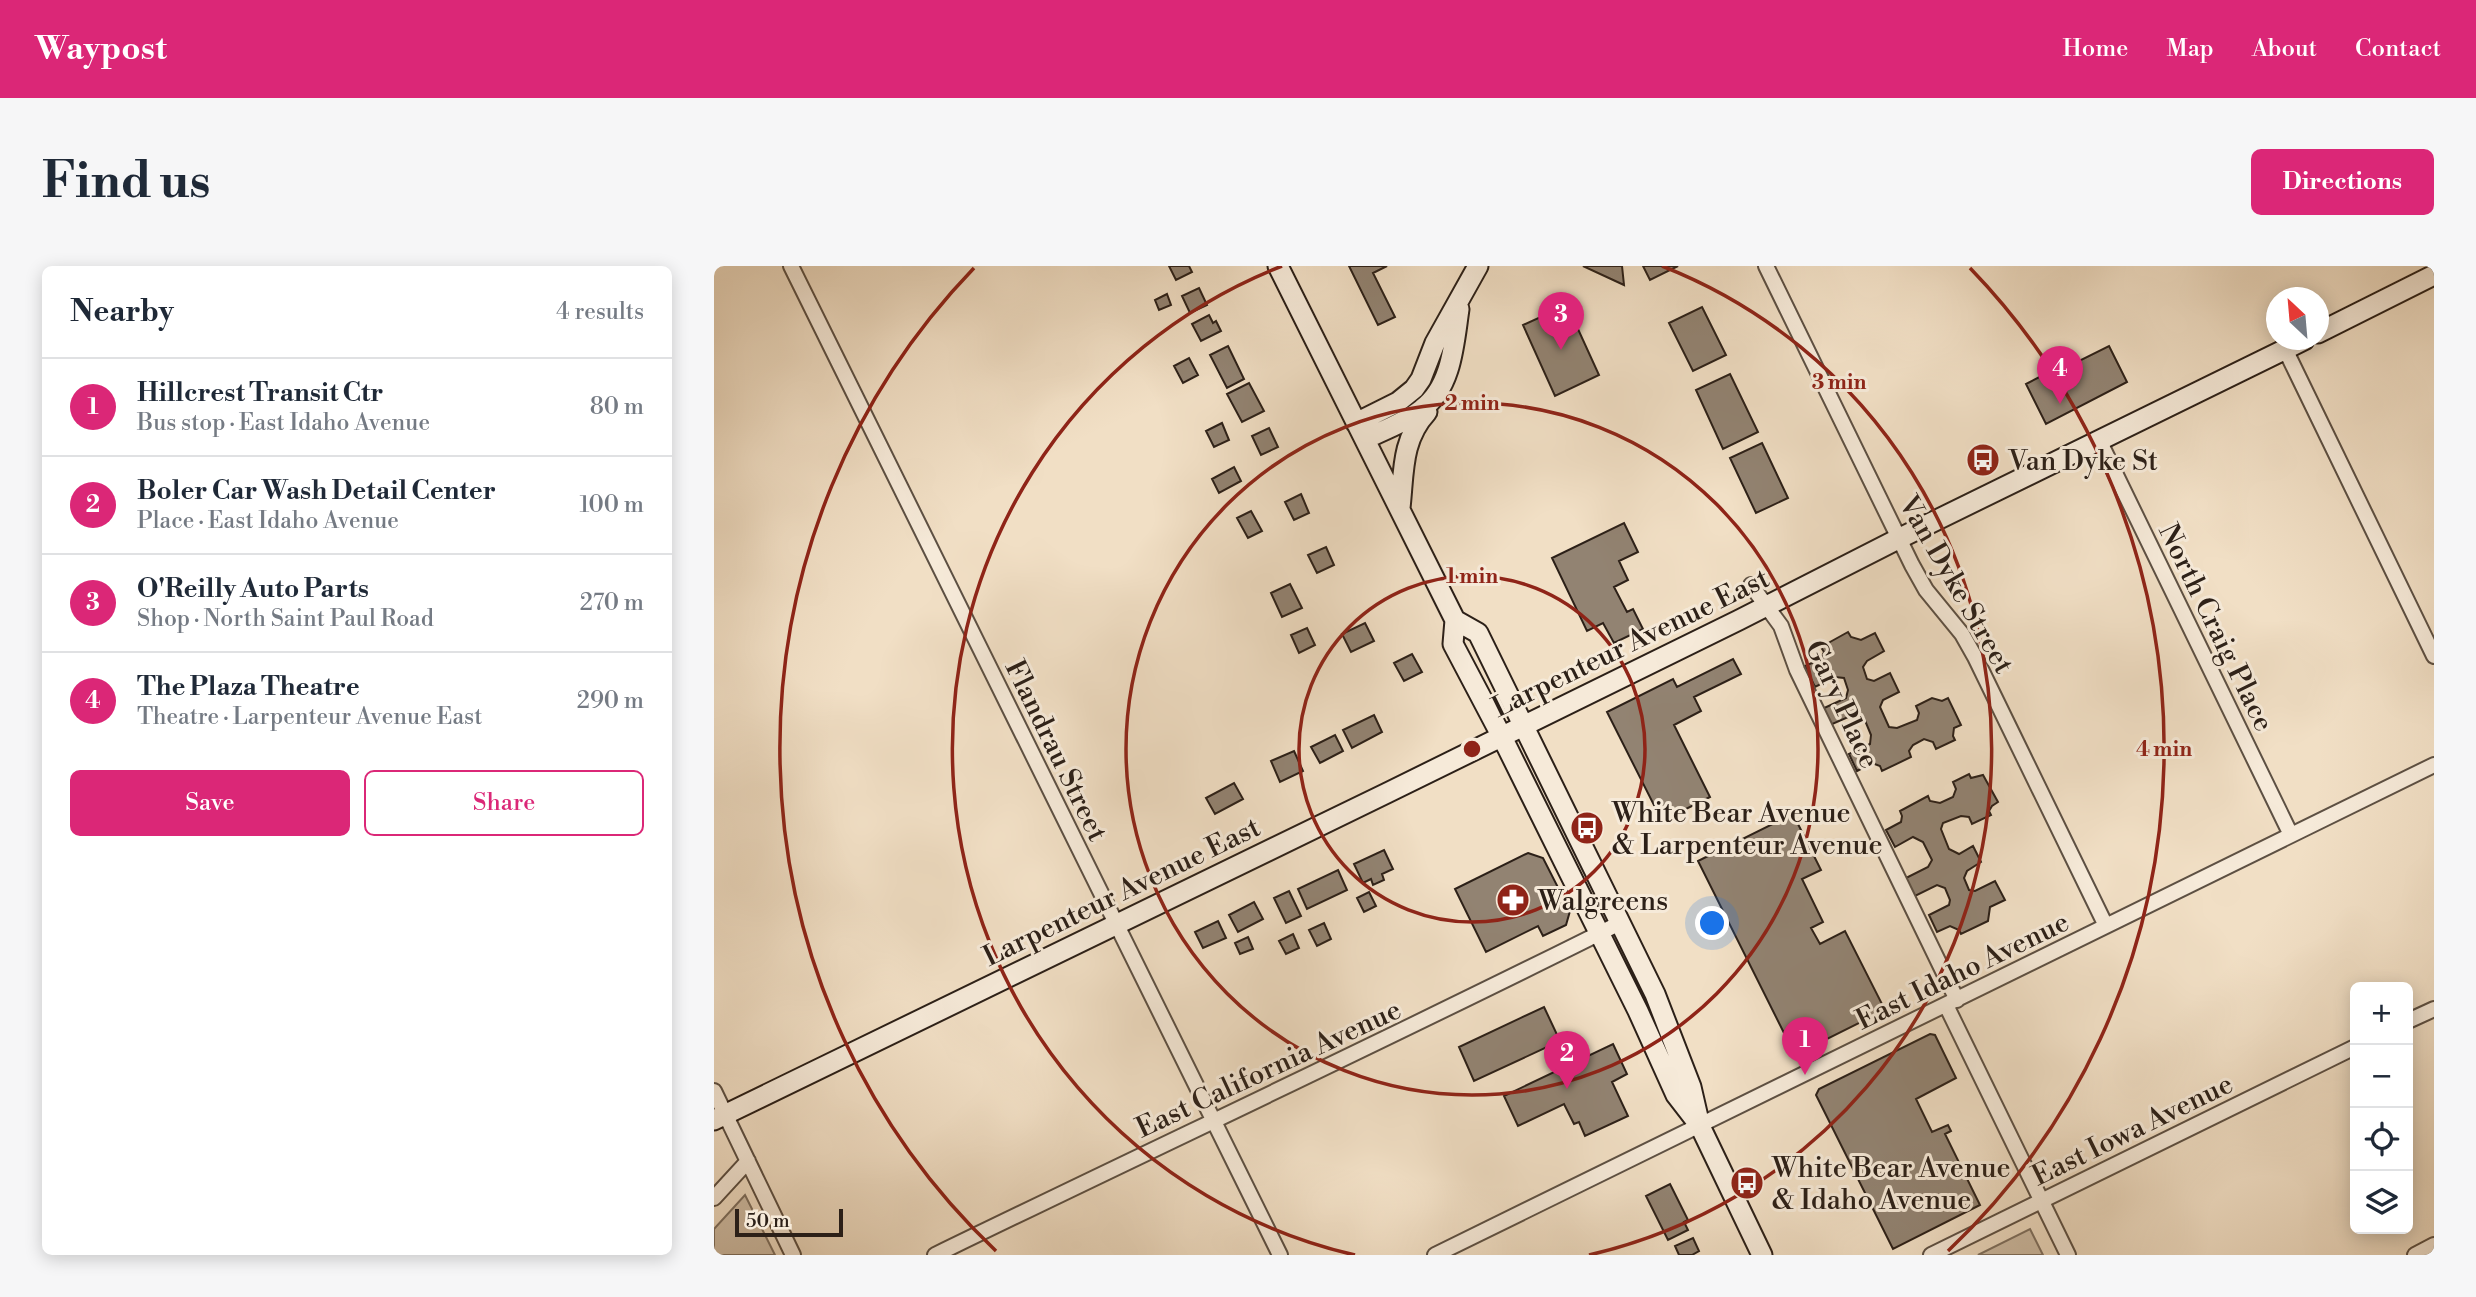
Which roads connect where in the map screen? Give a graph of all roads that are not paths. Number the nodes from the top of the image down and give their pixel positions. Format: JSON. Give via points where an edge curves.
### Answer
{"nodes":[{"id":1,"x":791,"y":266,"type":"edge"},
{"id":2,"x":1278,"y":266,"type":"edge"},
{"id":3,"x":1478,"y":266,"type":"edge"},
{"id":4,"x":1766,"y":266,"type":"edge"},
{"id":5,"x":2434,"y":275,"type":"edge"},
{"id":6,"x":1460,"y":302,"type":"junction"},
{"id":7,"x":2329,"y":327,"type":"edge"},
{"id":8,"x":2283,"y":350,"type":"edge"},
{"id":9,"x":2285,"y":350,"type":"edge"},
{"id":10,"x":1441,"y":386,"type":"junction"},
{"id":11,"x":1361,"y":431,"type":"junction"},
{"id":12,"x":2099,"y":440,"type":"junction"},
{"id":13,"x":1400,"y":509,"type":"junction"},
{"id":14,"x":1898,"y":539,"type":"junction"},
{"id":15,"x":1751,"y":585,"type":"dead end"},
{"id":16,"x":1766,"y":606,"type":"junction"},
{"id":17,"x":1455,"y":620,"type":"junction"},
{"id":18,"x":2434,"y":656,"type":"edge"},
{"id":19,"x":1524,"y":726,"type":"junction"},
{"id":20,"x":1502,"y":737,"type":"junction"},
{"id":21,"x":2434,"y":765,"type":"edge"},
{"id":22,"x":2291,"y":835,"type":"junction"},
{"id":23,"x":1620,"y":923,"type":"junction"},
{"id":24,"x":1115,"y":924,"type":"junction"},
{"id":25,"x":2106,"y":926,"type":"junction"},
{"id":26,"x":1599,"y":934,"type":"junction"},
{"id":27,"x":1951,"y":1002,"type":"junction"},
{"id":28,"x":2434,"y":1009,"type":"edge"},
{"id":29,"x":2413,"y":1019,"type":"edge"},
{"id":30,"x":2350,"y":1049,"type":"edge"},
{"id":31,"x":714,"y":1091,"type":"edge"},
{"id":32,"x":720,"y":1117,"type":"edge"},
{"id":33,"x":1213,"y":1120,"type":"junction"},
{"id":34,"x":1700,"y":1126,"type":"junction"},
{"id":35,"x":748,"y":1161,"type":"junction"},
{"id":36,"x":714,"y":1198,"type":"edge"},
{"id":37,"x":2041,"y":1201,"type":"junction"},
{"id":38,"x":2434,"y":1245,"type":"edge"},
{"id":39,"x":793,"y":1255,"type":"edge"},
{"id":40,"x":935,"y":1255,"type":"edge"},
{"id":41,"x":1280,"y":1255,"type":"edge"},
{"id":42,"x":1435,"y":1255,"type":"edge"},
{"id":43,"x":1762,"y":1255,"type":"edge"},
{"id":44,"x":1931,"y":1255,"type":"edge"},
{"id":45,"x":2068,"y":1255,"type":"edge"},
{"id":46,"x":2414,"y":1255,"type":"edge"}],
"edges":[{"from":1,"to":24,"type":"street","name":"Flandrau Street"},
{"from":2,"to":11,"type":"street"},
{"from":3,"to":6,"type":"street"},
{"from":4,"to":14,"type":"street","name":"Van Dyke Street"},
{"from":5,"to":7,"type":"street"},
{"from":6,"to":10,"type":"street","via":[[1454,345]]},
{"from":6,"to":11,"type":"street","via":[[1414,389]]},
{"from":8,"to":12,"type":"street","name":"Larpenteur Avenue East"},
{"from":9,"to":18,"type":"street"},
{"from":10,"to":11,"type":"street","via":[[1418,412]]},
{"from":10,"to":13,"type":"street","via":[[1408,441]]},
{"from":11,"to":13,"type":"street"},
{"from":12,"to":14,"type":"street","name":"Larpenteur Avenue East"},
{"from":12,"to":22,"type":"street","name":"North Craig Place"},
{"from":13,"to":17,"type":"street"},
{"from":14,"to":16,"type":"street","name":"Larpenteur Avenue East"},
{"from":14,"to":25,"type":"street","name":"Van Dyke Street","via":[[1926,590],[1975,657]]},
{"from":15,"to":16,"type":"street","name":"Gary Place"},
{"from":16,"to":19,"type":"street","name":"Larpenteur Avenue East"},
{"from":16,"to":27,"type":"street","name":"Gary Place","via":[[1781,626],[1797,670]]},
{"from":17,"to":19,"type":"street","via":[[1478,634]]},
{"from":17,"to":20,"type":"street","via":[[1453,644]]},
{"from":19,"to":20,"type":"street","name":"Larpenteur Avenue East"},
{"from":19,"to":23,"type":"street"},
{"from":20,"to":24,"type":"street","name":"Larpenteur Avenue East"},
{"from":20,"to":26,"type":"street"},
{"from":21,"to":22,"type":"street","name":"East Idaho Avenue"},
{"from":22,"to":25,"type":"street","name":"East Idaho Avenue"},
{"from":23,"to":26,"type":"street","name":"East California Avenue"},
{"from":23,"to":34,"type":"street","via":[[1671,1033]]},
{"from":24,"to":32,"type":"street","name":"Larpenteur Avenue East"},
{"from":24,"to":33,"type":"street","name":"Flandrau Street"},
{"from":25,"to":27,"type":"street","name":"East Idaho Avenue"},
{"from":26,"to":33,"type":"street","name":"East California Avenue"},
{"from":26,"to":34,"type":"street","via":[[1676,1095]]},
{"from":27,"to":34,"type":"street","name":"East Idaho Avenue"},
{"from":27,"to":37,"type":"street","name":"Gary Place"},
{"from":28,"to":29,"type":"street"},
{"from":30,"to":37,"type":"street","name":"East Iowa Avenue"},
{"from":31,"to":32,"type":"street"},
{"from":32,"to":35,"type":"street"},
{"from":33,"to":40,"type":"street","name":"East California Avenue"},
{"from":33,"to":41,"type":"street","name":"Flandrau Street"},
{"from":34,"to":42,"type":"street","name":"East Idaho Avenue"},
{"from":34,"to":43,"type":"street"},
{"from":35,"to":36,"type":"street"},
{"from":35,"to":39,"type":"street"},
{"from":37,"to":44,"type":"street","name":"East Iowa Avenue"},
{"from":37,"to":45,"type":"street","name":"Gary Place"},
{"from":38,"to":46,"type":"street"}]}
